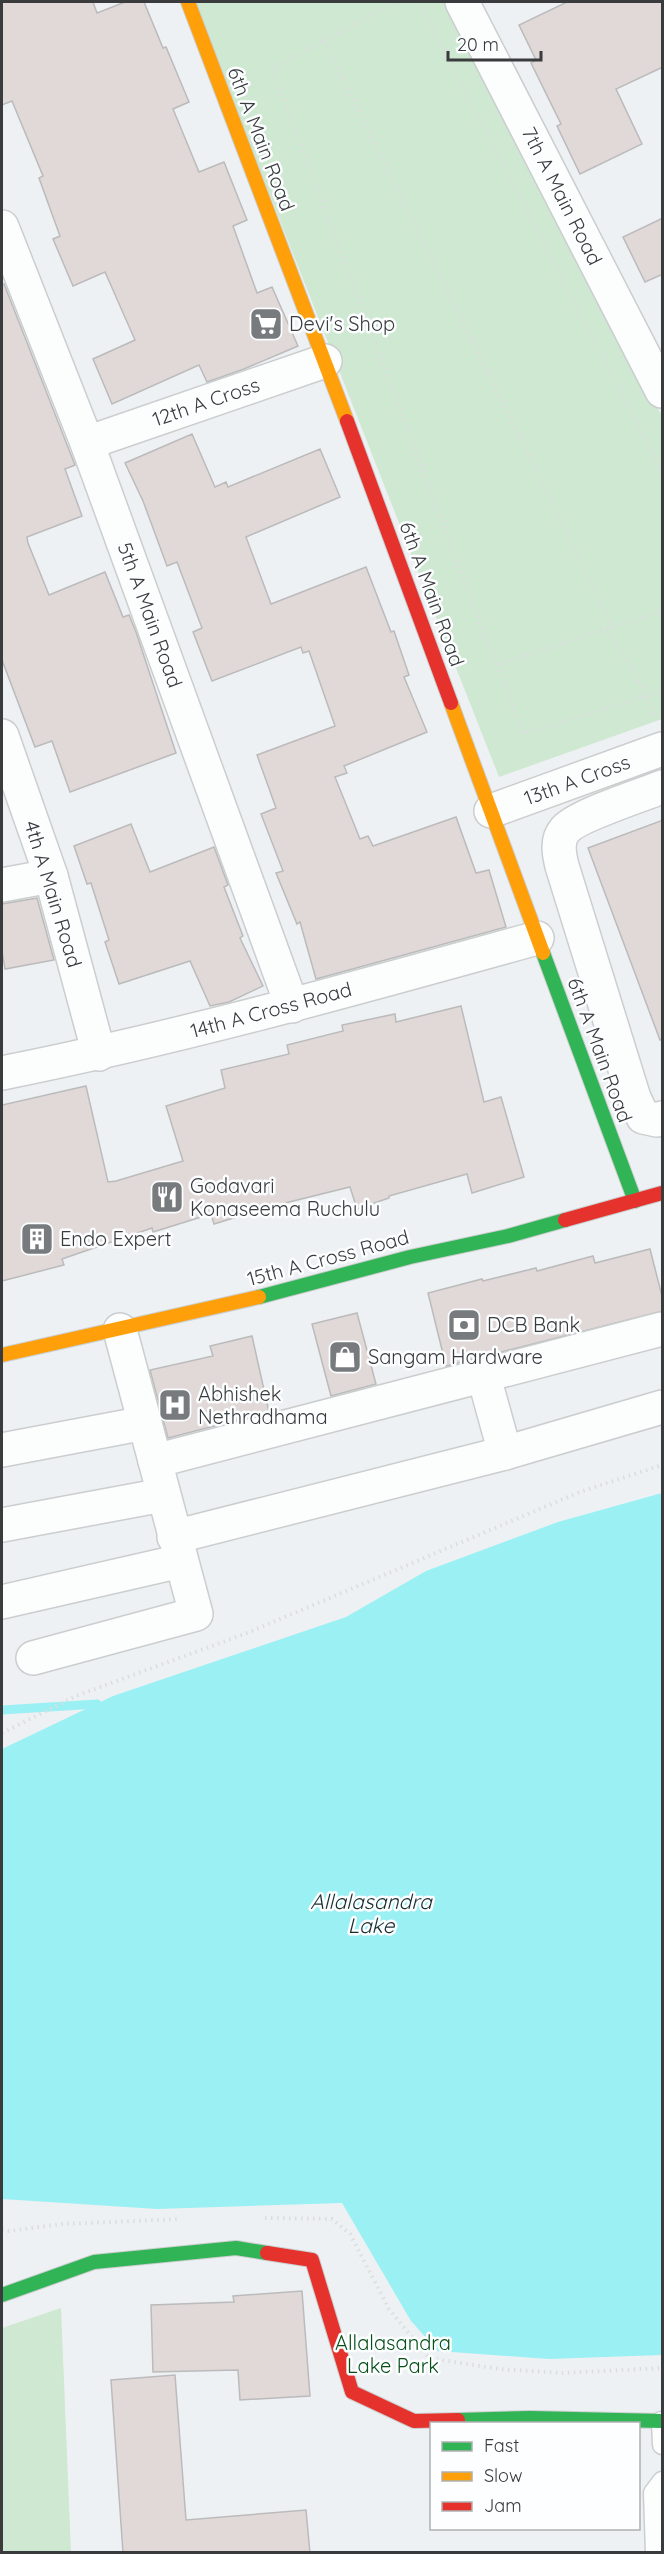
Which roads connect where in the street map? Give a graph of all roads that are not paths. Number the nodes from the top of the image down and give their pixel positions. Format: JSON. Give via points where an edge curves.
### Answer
{"nodes":[{"id":1,"x":188,"y":2,"type":"edge"},
{"id":2,"x":462,"y":2,"type":"edge"},
{"id":3,"x":2,"y":227,"type":"edge"},
{"id":4,"x":325,"y":361,"type":"junction"},
{"id":5,"x":663,"y":392,"type":"edge"},
{"id":6,"x":87,"y":442,"type":"junction"},
{"id":7,"x":2,"y":736,"type":"edge"},
{"id":8,"x":652,"y":753,"type":"edge"},
{"id":9,"x":658,"y":788,"type":"edge"},
{"id":10,"x":491,"y":811,"type":"junction"},
{"id":11,"x":51,"y":876,"type":"junction"},
{"id":12,"x":2,"y":885,"type":"edge"},
{"id":13,"x":537,"y":938,"type":"junction"},
{"id":14,"x":292,"y":1006,"type":"junction"},
{"id":15,"x":99,"y":1054,"type":"junction"},
{"id":16,"x":2,"y":1072,"type":"edge"},
{"id":17,"x":663,"y":1118,"type":"edge"},
{"id":18,"x":663,"y":1193,"type":"edge"},
{"id":19,"x":635,"y":1201,"type":"junction"},
{"id":20,"x":663,"y":1329,"type":"edge"},
{"id":21,"x":120,"y":1330,"type":"junction"},
{"id":22,"x":2,"y":1355,"type":"edge"},
{"id":23,"x":484,"y":1377,"type":"junction"},
{"id":24,"x":663,"y":1407,"type":"edge"},
{"id":25,"x":145,"y":1423,"type":"junction"},
{"id":26,"x":2,"y":1450,"type":"edge"},
{"id":27,"x":505,"y":1453,"type":"junction"},
{"id":28,"x":154,"y":1461,"type":"junction"},
{"id":29,"x":164,"y":1495,"type":"junction"},
{"id":30,"x":2,"y":1525,"type":"edge"},
{"id":31,"x":177,"y":1549,"type":"junction"},
{"id":32,"x":2,"y":1602,"type":"edge"},
{"id":33,"x":33,"y":1658,"type":"dead end"},
{"id":34,"x":2,"y":2295,"type":"edge"},
{"id":35,"x":662,"y":2421,"type":"edge"},
{"id":36,"x":663,"y":2445,"type":"edge"},
{"id":37,"x":663,"y":2481,"type":"edge"},
{"id":38,"x":655,"y":2553,"type":"edge"}],
"edges":[{"from":1,"to":4,"type":"street","name":"6th A Main Road"},
{"from":2,"to":5,"type":"street","name":"7th A Main Road"},
{"from":3,"to":6,"type":"street","name":"5th A Main Road"},
{"from":4,"to":6,"type":"street","name":"12th A Cross"},
{"from":4,"to":10,"type":"street","name":"6th A Main Road"},
{"from":6,"to":14,"type":"street","name":"5th A Main Road"},
{"from":7,"to":11,"type":"street","name":"4th A Main Road"},
{"from":8,"to":9,"type":"lane"},
{"from":8,"to":10,"type":"street","name":"13th A Cross"},
{"from":9,"to":17,"type":"street","via":[[580,820],[564,830],[558,847],[634,1098],[643,1117]]},
{"from":10,"to":13,"type":"street","name":"6th A Main Road"},
{"from":11,"to":12,"type":"street"},
{"from":11,"to":15,"type":"street","name":"4th A Main Road"},
{"from":13,"to":14,"type":"street","name":"14th A Cross Road"},
{"from":13,"to":19,"type":"street","name":"6th A Main Road"},
{"from":14,"to":15,"type":"street","name":"14th A Cross Road"},
{"from":15,"to":16,"type":"street","name":"14th A Cross Road"},
{"from":18,"to":19,"type":"street","name":"15th A Cross Road"},
{"from":19,"to":21,"type":"street","name":"15th A Cross Road"},
{"from":20,"to":23,"type":"street"},
{"from":21,"to":22,"type":"street","name":"15th A Cross Road"},
{"from":21,"to":25,"type":"street"},
{"from":23,"to":27,"type":"street"},
{"from":23,"to":28,"type":"street"},
{"from":24,"to":27,"type":"street"},
{"from":25,"to":26,"type":"street"},
{"from":25,"to":28,"type":"street"},
{"from":27,"to":31,"type":"street"},
{"from":28,"to":29,"type":"street"},
{"from":29,"to":30,"type":"street"},
{"from":29,"to":31,"type":"street"},
{"from":31,"to":32,"type":"street"},
{"from":31,"to":33,"type":"street","via":[[196,1614]]},
{"from":34,"to":35,"type":"street","via":[[94,2262],[236,2248],[312,2260],[351,2392],[414,2421]]},
{"from":35,"to":36,"type":"lane"},
{"from":37,"to":38,"type":"lane","via":[[653,2493]]}]}
